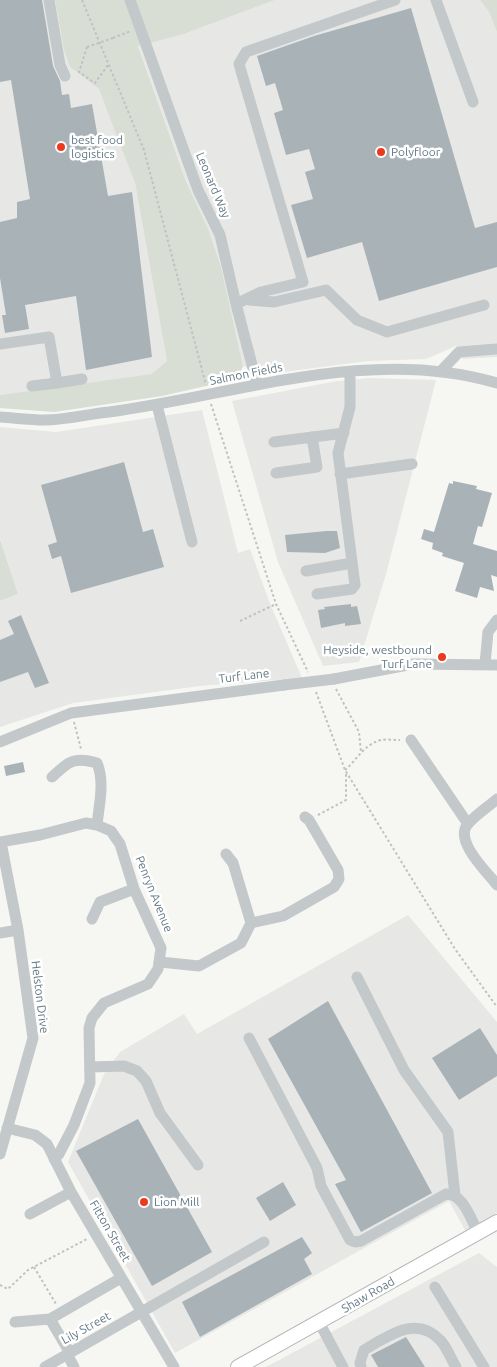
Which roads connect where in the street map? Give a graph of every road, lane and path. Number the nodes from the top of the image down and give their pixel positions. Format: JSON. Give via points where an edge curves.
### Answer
{"nodes":[{"id":1,"x":49,"y":0,"type":"edge"},
{"id":2,"x":82,"y":0,"type":"edge"},
{"id":3,"x":130,"y":0,"type":"edge"},
{"id":4,"x":395,"y":0,"type":"edge"},
{"id":5,"x":436,"y":0,"type":"edge"},
{"id":6,"x":140,"y":27,"type":"junction"},
{"id":7,"x":108,"y":64,"type":"junction"},
{"id":8,"x":65,"y":76,"type":"dead end"},
{"id":9,"x":473,"y":102,"type":"dead end"},
{"id":10,"x":303,"y":282,"type":"junction"},
{"id":11,"x":312,"y":294,"type":"junction"},
{"id":12,"x":249,"y":300,"type":"junction"},
{"id":13,"x":236,"y":304,"type":"junction"},
{"id":14,"x":484,"y":305,"type":"dead end"},
{"id":15,"x":0,"y":344,"type":"edge"},
{"id":16,"x":497,"y":349,"type":"edge"},
{"id":17,"x":441,"y":371,"type":"junction"},
{"id":18,"x":350,"y":372,"type":"junction"},
{"id":19,"x":82,"y":378,"type":"dead end"},
{"id":20,"x":57,"y":383,"type":"junction"},
{"id":21,"x":257,"y":384,"type":"junction"},
{"id":22,"x":497,"y":384,"type":"edge"},
{"id":23,"x":32,"y":386,"type":"dead end"},
{"id":24,"x":209,"y":395,"type":"junction"},
{"id":25,"x":157,"y":405,"type":"junction"},
{"id":26,"x":0,"y":417,"type":"edge"},
{"id":27,"x":344,"y":433,"type":"junction"},
{"id":28,"x":312,"y":437,"type":"junction"},
{"id":29,"x":274,"y":442,"type":"dead end"},
{"id":30,"x":412,"y":464,"type":"dead end"},
{"id":31,"x":276,"y":473,"type":"dead end"},
{"id":32,"x":340,"y":474,"type":"junction"},
{"id":33,"x":192,"y":542,"type":"dead end"},
{"id":34,"x":352,"y":563,"type":"junction"},
{"id":35,"x":306,"y":571,"type":"dead end"},
{"id":36,"x":317,"y":594,"type":"dead end"},
{"id":37,"x":276,"y":604,"type":"junction"},
{"id":38,"x":497,"y":620,"type":"edge"},
{"id":39,"x":240,"y":621,"type":"dead end"},
{"id":40,"x":491,"y":664,"type":"edge"},
{"id":41,"x":311,"y":679,"type":"dead end"},
{"id":42,"x":335,"y":685,"type":"junction"},
{"id":43,"x":314,"y":688,"type":"dead end"},
{"id":44,"x":72,"y":713,"type":"junction"},
{"id":45,"x":411,"y":740,"type":"joint"},
{"id":46,"x":0,"y":742,"type":"edge"},
{"id":47,"x":361,"y":752,"type":"junction"},
{"id":48,"x":83,"y":759,"type":"junction"},
{"id":49,"x":345,"y":771,"type":"junction"},
{"id":50,"x":52,"y":777,"type":"dead end"},
{"id":51,"x":497,"y":799,"type":"edge"},
{"id":52,"x":307,"y":818,"type":"joint"},
{"id":53,"x":468,"y":824,"type":"junction"},
{"id":54,"x":97,"y":825,"type":"junction"},
{"id":55,"x":1,"y":842,"type":"edge"},
{"id":56,"x":226,"y":854,"type":"dead end"},
{"id":57,"x":497,"y":885,"type":"edge"},
{"id":58,"x":134,"y":890,"type":"junction"},
{"id":59,"x":92,"y":919,"type":"dead end"},
{"id":60,"x":251,"y":923,"type":"junction"},
{"id":61,"x":18,"y":930,"type":"junction"},
{"id":62,"x":0,"y":933,"type":"edge"},
{"id":63,"x":160,"y":962,"type":"junction"},
{"id":64,"x":357,"y":977,"type":"dead end"},
{"id":65,"x":497,"y":1008,"type":"edge"},
{"id":66,"x":249,"y":1038,"type":"dead end"},
{"id":67,"x":90,"y":1066,"type":"junction"},
{"id":68,"x":7,"y":1128,"type":"junction"},
{"id":69,"x":0,"y":1154,"type":"edge"},
{"id":70,"x":54,"y":1159,"type":"junction"},
{"id":71,"x":198,"y":1165,"type":"dead end"},
{"id":72,"x":71,"y":1192,"type":"junction"},
{"id":73,"x":455,"y":1195,"type":"junction"},
{"id":74,"x":30,"y":1214,"type":"dead end"},
{"id":75,"x":497,"y":1222,"type":"edge"},
{"id":76,"x":478,"y":1232,"type":"junction"},
{"id":77,"x":96,"y":1234,"type":"junction"},
{"id":78,"x":264,"y":1242,"type":"dead end"},
{"id":79,"x":34,"y":1267,"type":"junction"},
{"id":80,"x":121,"y":1278,"type":"junction"},
{"id":81,"x":0,"y":1285,"type":"edge"},
{"id":82,"x":435,"y":1286,"type":"dead end"},
{"id":83,"x":61,"y":1312,"type":"junction"},
{"id":84,"x":142,"y":1313,"type":"junction"},
{"id":85,"x":50,"y":1318,"type":"junction"},
{"id":86,"x":16,"y":1322,"type":"dead end"},
{"id":87,"x":319,"y":1322,"type":"junction"},
{"id":88,"x":69,"y":1354,"type":"junction"},
{"id":89,"x":45,"y":1367,"type":"edge"},
{"id":90,"x":74,"y":1367,"type":"edge"},
{"id":91,"x":174,"y":1367,"type":"edge"},
{"id":92,"x":238,"y":1367,"type":"edge"},
{"id":93,"x":343,"y":1367,"type":"edge"},
{"id":94,"x":362,"y":1367,"type":"edge"},
{"id":95,"x":456,"y":1367,"type":"edge"},
{"id":96,"x":484,"y":1367,"type":"edge"}],
"edges":[{"from":1,"to":8,"type":"street","via":[[60,65]]},
{"from":2,"to":7,"type":"path"},
{"from":3,"to":6,"type":"street","name":"Leonard Way"},
{"from":4,"to":10,"type":"street","via":[[246,52],[239,64]]},
{"from":5,"to":9,"type":"street"},
{"from":6,"to":7,"type":"path","bridge":true,"via":[[86,48],[80,72],[95,83]]},
{"from":6,"to":13,"type":"street","name":"Leonard Way","via":[[198,190],[220,235]]},
{"from":7,"to":24,"type":"path","via":[[144,150]]},
{"from":10,"to":11,"type":"street"},
{"from":10,"to":12,"type":"street","via":[[261,292]]},
{"from":11,"to":12,"type":"street","via":[[270,303]]},
{"from":11,"to":14,"type":"street","via":[[326,290],[357,320],[387,332]]},
{"from":12,"to":13,"type":"street"},
{"from":13,"to":21,"type":"street","name":"Leonard Way"},
{"from":15,"to":20,"type":"street","via":[[49,337]]},
{"from":16,"to":17,"type":"street","via":[[460,352]]},
{"from":17,"to":18,"type":"street","name":"Salmon Fields","via":[[396,368]]},
{"from":17,"to":22,"type":"street","name":"Salmon Fields"},
{"from":18,"to":21,"type":"street","name":"Salmon Fields"},
{"from":18,"to":27,"type":"street","via":[[350,408]]},
{"from":19,"to":20,"type":"street"},
{"from":20,"to":23,"type":"street"},
{"from":21,"to":24,"type":"street","name":"Salmon Fields"},
{"from":24,"to":25,"type":"street","name":"Salmon Fields"},
{"from":24,"to":37,"type":"path"},
{"from":25,"to":26,"type":"street","name":"Salmon Fields","via":[[46,420]]},
{"from":25,"to":33,"type":"street"},
{"from":27,"to":28,"type":"street"},
{"from":27,"to":32,"type":"street","via":[[338,453]]},
{"from":28,"to":29,"type":"street"},
{"from":28,"to":31,"type":"street","via":[[316,467]]},
{"from":30,"to":32,"type":"street"},
{"from":32,"to":34,"type":"street"},
{"from":34,"to":35,"type":"street"},
{"from":34,"to":36,"type":"street","via":[[355,585],[352,589]]},
{"from":37,"to":39,"type":"path"},
{"from":37,"to":41,"type":"path"},
{"from":38,"to":40,"type":"street","via":[[488,632]]},
{"from":40,"to":42,"type":"street","name":"Turf Lane","via":[[413,664]]},
{"from":42,"to":44,"type":"street","name":"Turf Lane","bridge":true,"via":[[284,685]]},
{"from":42,"to":47,"type":"path","via":[[359,732]]},
{"from":43,"to":49,"type":"path"},
{"from":44,"to":46,"type":"street","name":"Turf Lane"},
{"from":44,"to":48,"type":"path"},
{"from":45,"to":47,"type":"path","via":[[380,740]]},
{"from":45,"to":53,"type":"street"},
{"from":47,"to":49,"type":"path"},
{"from":48,"to":50,"type":"street","via":[[69,762]]},
{"from":48,"to":54,"type":"street","via":[[97,763],[100,770]]},
{"from":49,"to":52,"type":"path","via":[[346,800]]},
{"from":49,"to":65,"type":"path","via":[[450,942]]},
{"from":51,"to":53,"type":"street"},
{"from":52,"to":60,"type":"street","via":[[338,870],[337,883],[283,916]]},
{"from":53,"to":57,"type":"street","via":[[464,830],[467,847]]},
{"from":54,"to":55,"type":"street","via":[[86,823]]},
{"from":54,"to":58,"type":"street","name":"Penryn Avenue","via":[[111,831],[120,844]]},
{"from":55,"to":61,"type":"street","name":"Helston Drive"},
{"from":56,"to":60,"type":"street","via":[[233,863]]},
{"from":58,"to":59,"type":"street","via":[[100,902]]},
{"from":58,"to":63,"type":"street","name":"Penryn Avenue","via":[[161,948]]},
{"from":60,"to":63,"type":"street","via":[[241,943],[199,966]]},
{"from":61,"to":62,"type":"street"},
{"from":61,"to":68,"type":"street","name":"Helston Drive","via":[[33,1038]]},
{"from":63,"to":67,"type":"street","via":[[148,984],[104,1003],[97,1010],[90,1028]]},
{"from":64,"to":73,"type":"street","via":[[404,1070],[448,1132]]},
{"from":66,"to":73,"type":"street","via":[[317,1168],[321,1186],[350,1240],[361,1241],[446,1194]]},
{"from":67,"to":70,"type":"street","via":[[90,1083],[74,1124]]},
{"from":67,"to":71,"type":"street","via":[[124,1066],[137,1071],[146,1081],[160,1114]]},
{"from":68,"to":69,"type":"street","name":"Helston Drive"},
{"from":68,"to":70,"type":"street","name":"Fitton Street","via":[[35,1135],[47,1144]]},
{"from":70,"to":72,"type":"street","name":"Fitton Street"},
{"from":72,"to":74,"type":"street"},
{"from":72,"to":77,"type":"street","name":"Fitton Street"},
{"from":73,"to":76,"type":"street"},
{"from":75,"to":76,"type":"main road","name":"Shaw Road"},
{"from":76,"to":87,"type":"main road","name":"Shaw Road"},
{"from":77,"to":79,"type":"path"},
{"from":77,"to":80,"type":"street","name":"Fitton Street"},
{"from":78,"to":84,"type":"street","name":"Lily Street"},
{"from":79,"to":81,"type":"path","via":[[8,1289]]},
{"from":79,"to":83,"type":"path"},
{"from":80,"to":83,"type":"street"},
{"from":80,"to":84,"type":"street","name":"Fitton Street"},
{"from":82,"to":96,"type":"street"},
{"from":83,"to":85,"type":"street"},
{"from":84,"to":88,"type":"street","name":"Lily Street"},
{"from":84,"to":91,"type":"street","name":"Fitton Street"},
{"from":85,"to":86,"type":"street"},
{"from":85,"to":88,"type":"street"},
{"from":87,"to":92,"type":"main road","name":"Shaw Road"},
{"from":87,"to":93,"type":"street"},
{"from":88,"to":89,"type":"street","name":"Lily Street"},
{"from":88,"to":90,"type":"street"},
{"from":94,"to":95,"type":"street","via":[[364,1350],[400,1330],[416,1327],[428,1330],[441,1340]]}]}
